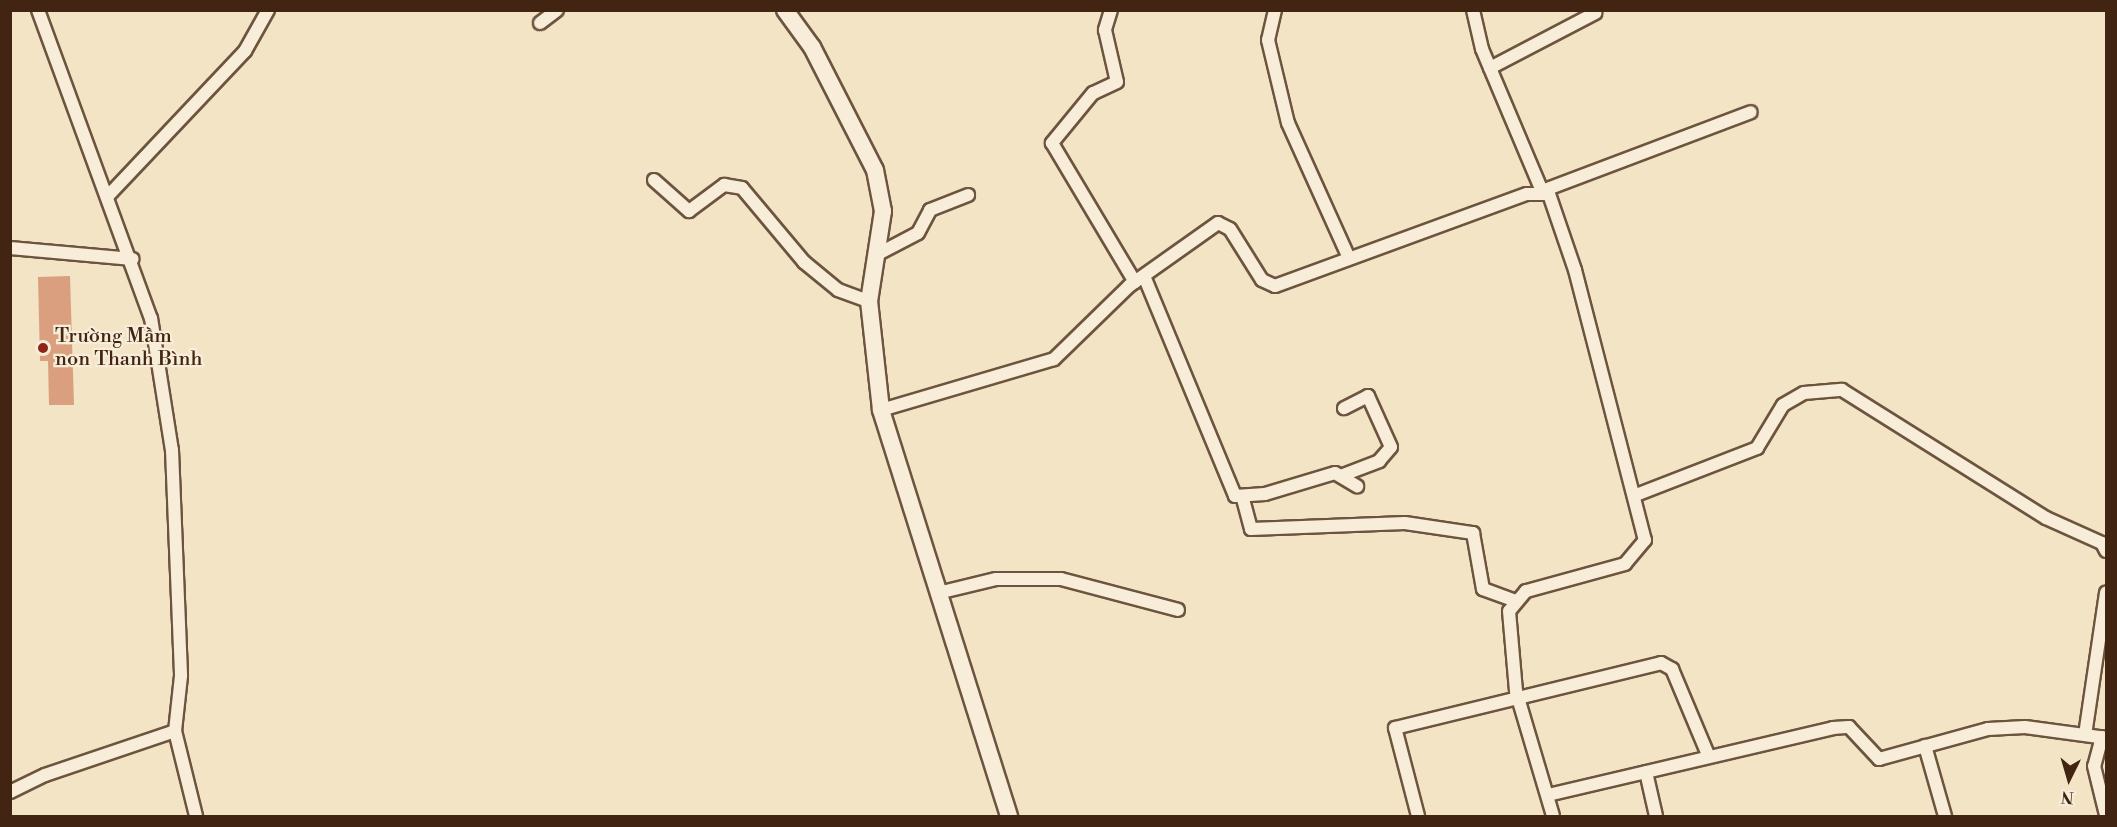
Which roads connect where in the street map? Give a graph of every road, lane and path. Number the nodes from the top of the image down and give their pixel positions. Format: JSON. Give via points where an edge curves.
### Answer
{"nodes":[{"id":1,"x":38,"y":10,"type":"edge"},
{"id":2,"x":268,"y":10,"type":"edge"},
{"id":3,"x":557,"y":10,"type":"edge"},
{"id":4,"x":785,"y":10,"type":"edge"},
{"id":5,"x":1111,"y":10,"type":"edge"},
{"id":6,"x":1275,"y":10,"type":"edge"},
{"id":7,"x":1473,"y":10,"type":"edge"},
{"id":8,"x":1595,"y":13,"type":"dead end"},
{"id":9,"x":540,"y":23,"type":"dead end"},
{"id":10,"x":1490,"y":69,"type":"junction"},
{"id":11,"x":1751,"y":112,"type":"dead end"},
{"id":12,"x":654,"y":180,"type":"dead end"},
{"id":13,"x":1542,"y":191,"type":"junction"},
{"id":14,"x":968,"y":195,"type":"dead end"},
{"id":15,"x":107,"y":197,"type":"junction"},
{"id":16,"x":10,"y":248,"type":"edge"},
{"id":17,"x":878,"y":254,"type":"junction"},
{"id":18,"x":1348,"y":258,"type":"junction"},
{"id":19,"x":133,"y":259,"type":"junction"},
{"id":20,"x":1140,"y":279,"type":"junction"},
{"id":21,"x":868,"y":301,"type":"junction"},
{"id":22,"x":1344,"y":408,"type":"dead end"},
{"id":23,"x":881,"y":410,"type":"junction"},
{"id":24,"x":1343,"y":475,"type":"junction"},
{"id":25,"x":1358,"y":486,"type":"dead end"},
{"id":26,"x":1636,"y":495,"type":"junction"},
{"id":27,"x":1243,"y":499,"type":"junction"},
{"id":28,"x":2106,"y":551,"type":"edge"},
{"id":29,"x":938,"y":593,"type":"junction"},
{"id":30,"x":2106,"y":593,"type":"edge"},
{"id":31,"x":1514,"y":600,"type":"junction"},
{"id":32,"x":1178,"y":610,"type":"dead end"},
{"id":33,"x":1518,"y":698,"type":"junction"},
{"id":34,"x":175,"y":731,"type":"junction"},
{"id":35,"x":2085,"y":735,"type":"junction"},
{"id":36,"x":2104,"y":737,"type":"edge"},
{"id":37,"x":1925,"y":746,"type":"junction"},
{"id":38,"x":1709,"y":757,"type":"junction"},
{"id":39,"x":1646,"y":772,"type":"junction"},
{"id":40,"x":10,"y":792,"type":"edge"},
{"id":41,"x":1548,"y":795,"type":"junction"},
{"id":42,"x":2106,"y":815,"type":"edge"},
{"id":43,"x":196,"y":816,"type":"edge"},
{"id":44,"x":1009,"y":816,"type":"edge"},
{"id":45,"x":1418,"y":816,"type":"edge"},
{"id":46,"x":1552,"y":816,"type":"edge"},
{"id":47,"x":1656,"y":816,"type":"edge"},
{"id":48,"x":1945,"y":816,"type":"edge"}],
"edges":[{"from":1,"to":15,"type":"street","via":[[64,94]]},
{"from":2,"to":15,"type":"street","via":[[244,51]]},
{"from":3,"to":9,"type":"street"},
{"from":4,"to":17,"type":"main road","via":[[812,47],[875,170],[883,211]]},
{"from":5,"to":20,"type":"street","via":[[1105,30],[1117,82],[1093,93],[1052,143]]},
{"from":6,"to":18,"type":"street","via":[[1268,39],[1288,123]]},
{"from":7,"to":10,"type":"street"},
{"from":8,"to":10,"type":"street"},
{"from":10,"to":13,"type":"street"},
{"from":11,"to":13,"type":"street"},
{"from":12,"to":21,"type":"street","via":[[689,212],[724,185],[742,188],[804,262],[838,290]]},
{"from":13,"to":18,"type":"street"},
{"from":13,"to":26,"type":"street","via":[[1557,209]]},
{"from":14,"to":17,"type":"street","via":[[930,210],[918,233]]},
{"from":15,"to":19,"type":"street"},
{"from":16,"to":19,"type":"street"},
{"from":17,"to":21,"type":"main road"},
{"from":18,"to":20,"type":"street","via":[[1271,286],[1230,229],[1218,223]]},
{"from":19,"to":34,"type":"street","via":[[151,318],[172,450],[181,676]]},
{"from":20,"to":23,"type":"street","via":[[1090,328],[1042,365]]},
{"from":20,"to":27,"type":"street","via":[[1233,491]]},
{"from":21,"to":23,"type":"main road"},
{"from":22,"to":24,"type":"street","via":[[1368,396],[1391,447],[1379,461]]},
{"from":23,"to":29,"type":"main road"},
{"from":24,"to":25,"type":"street"},
{"from":24,"to":27,"type":"street"},
{"from":26,"to":28,"type":"street","via":[[1757,448],[1783,405],[1804,393],[1842,390],[2046,518],[2102,543]]},
{"from":26,"to":31,"type":"street","via":[[1645,540],[1639,553],[1625,564],[1526,591]]},
{"from":27,"to":31,"type":"street","via":[[1251,529],[1405,523],[1473,533],[1483,589]]},
{"from":29,"to":32,"type":"street","via":[[996,579],[1061,579]]},
{"from":29,"to":44,"type":"main road"},
{"from":30,"to":35,"type":"street"},
{"from":31,"to":33,"type":"street","via":[[1509,611],[1509,650]]},
{"from":33,"to":38,"type":"street","via":[[1665,663]]},
{"from":33,"to":41,"type":"street"},
{"from":33,"to":45,"type":"street","via":[[1395,728]]},
{"from":34,"to":40,"type":"street","via":[[45,775]]},
{"from":34,"to":43,"type":"street"},
{"from":35,"to":36,"type":"street"},
{"from":35,"to":37,"type":"street","via":[[1988,729]]},
{"from":36,"to":42,"type":"street","via":[[2094,766]]},
{"from":37,"to":38,"type":"street","via":[[1880,759],[1849,727]]},
{"from":37,"to":48,"type":"street"},
{"from":38,"to":39,"type":"street"},
{"from":39,"to":41,"type":"street"},
{"from":39,"to":47,"type":"street"},
{"from":41,"to":46,"type":"street"}]}
